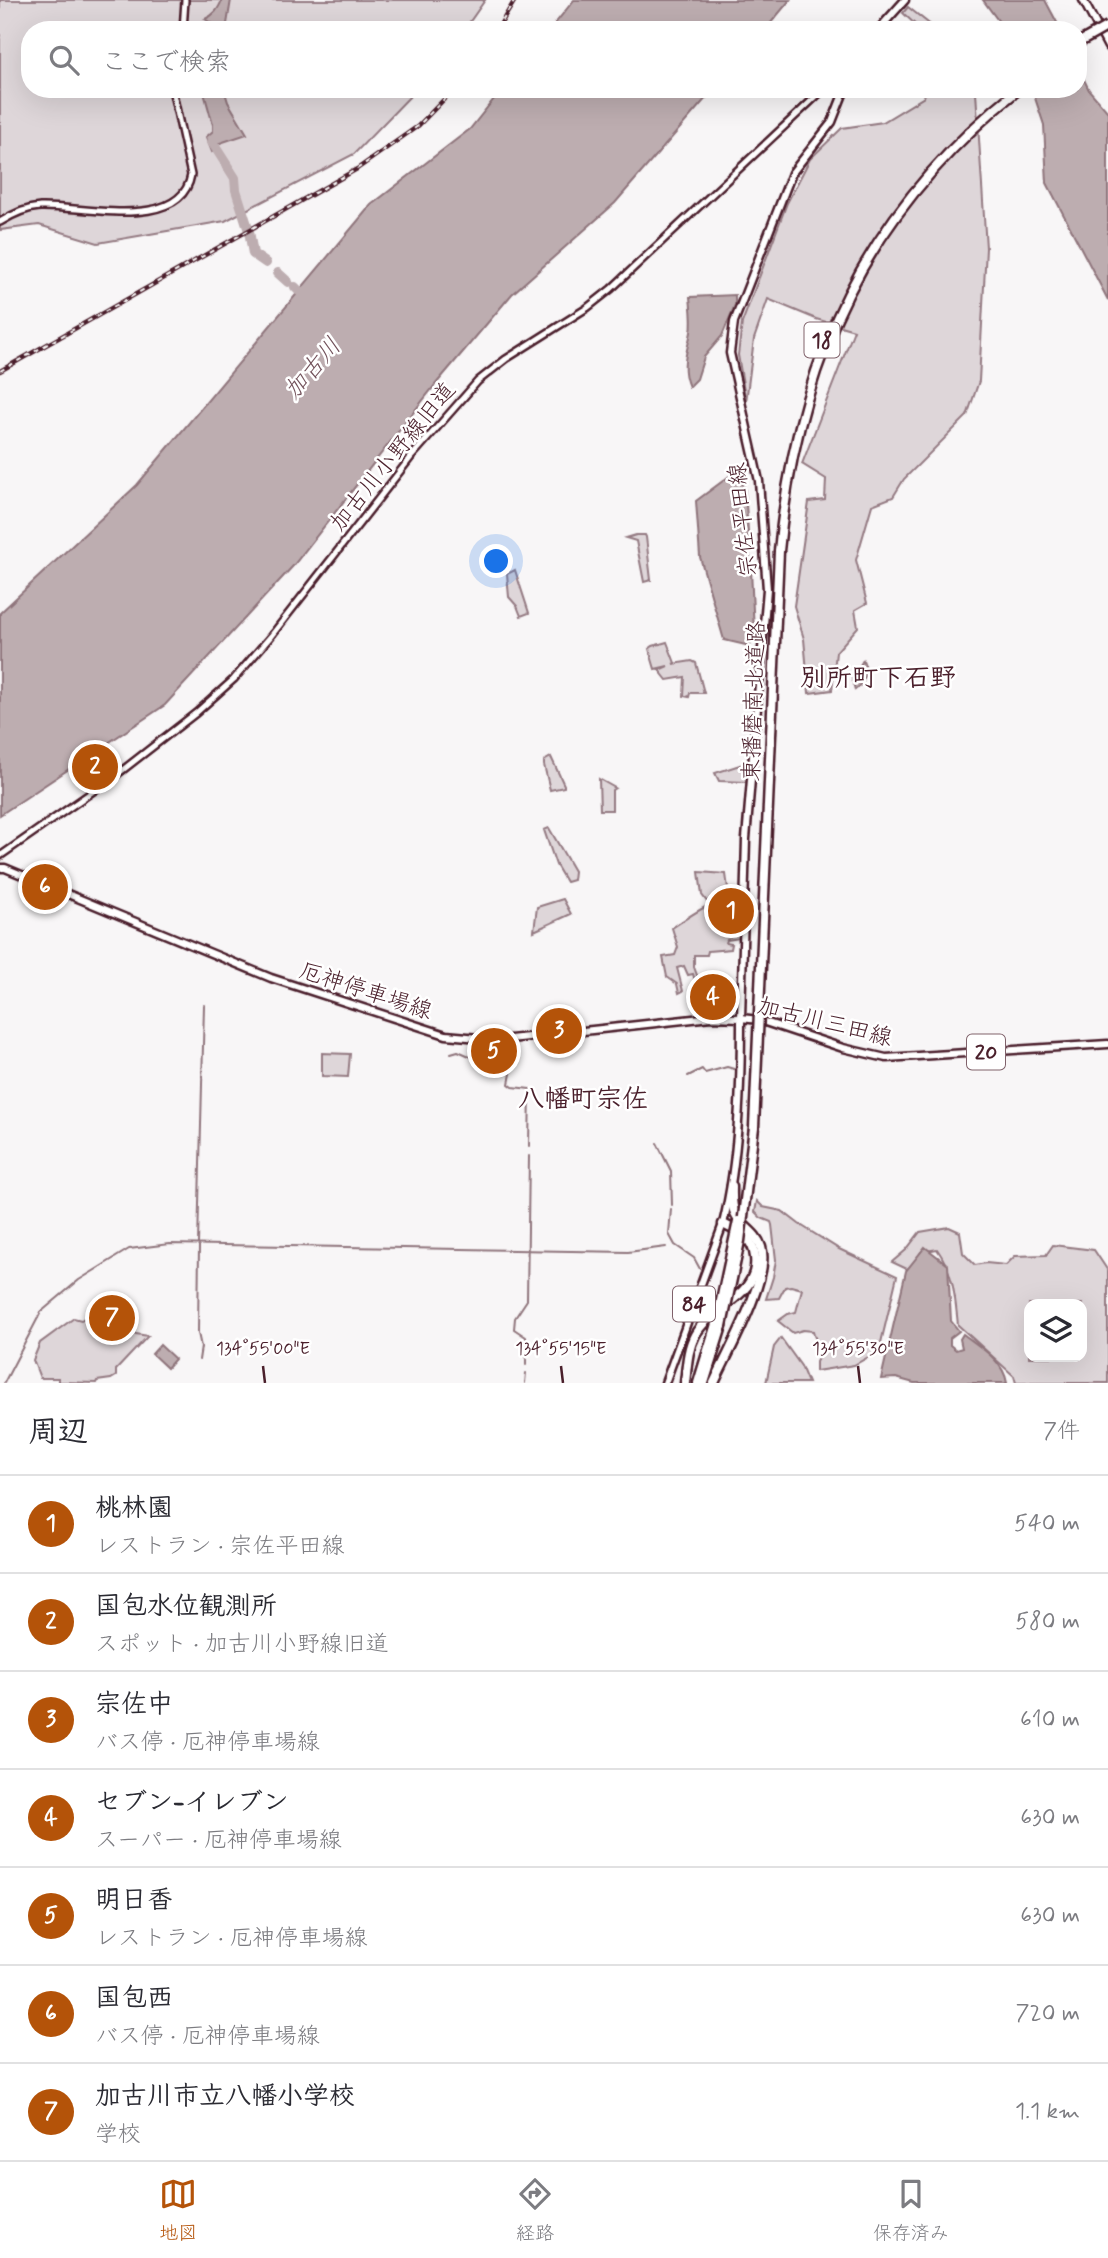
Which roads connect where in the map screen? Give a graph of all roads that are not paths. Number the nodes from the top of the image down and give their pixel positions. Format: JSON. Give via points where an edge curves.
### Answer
{"nodes":[{"id":1,"x":185,"y":0,"type":"edge"},
{"id":2,"x":905,"y":0,"type":"edge"},
{"id":3,"x":1083,"y":0,"type":"edge"},
{"id":4,"x":184,"y":21,"type":"edge"},
{"id":5,"x":886,"y":21,"type":"edge"},
{"id":6,"x":1108,"y":29,"type":"edge"},
{"id":7,"x":1087,"y":40,"type":"edge"},
{"id":8,"x":1108,"y":47,"type":"edge"},
{"id":9,"x":174,"y":98,"type":"edge"},
{"id":10,"x":814,"y":98,"type":"edge"},
{"id":11,"x":841,"y":98,"type":"edge"},
{"id":12,"x":1002,"y":98,"type":"edge"},
{"id":13,"x":1008,"y":98,"type":"edge"},
{"id":14,"x":938,"y":160,"type":"junction"},
{"id":15,"x":0,"y":222,"type":"edge"},
{"id":16,"x":0,"y":856,"type":"edge"},
{"id":17,"x":0,"y":868,"type":"edge"},
{"id":18,"x":741,"y":1018,"type":"junction"},
{"id":19,"x":1108,"y":1044,"type":"edge"},
{"id":20,"x":732,"y":1186,"type":"junction"},
{"id":21,"x":723,"y":1224,"type":"junction"},
{"id":22,"x":744,"y":1224,"type":"junction"},
{"id":23,"x":719,"y":1325,"type":"junction"},
{"id":24,"x":665,"y":1383,"type":"edge"},
{"id":25,"x":685,"y":1383,"type":"edge"},
{"id":26,"x":698,"y":1383,"type":"edge"},
{"id":27,"x":704,"y":1383,"type":"edge"},
{"id":28,"x":714,"y":1383,"type":"edge"}],
"edges":[{"from":1,"to":4,"type":"street"},
{"from":2,"to":5,"type":"main road"},
{"from":3,"to":8,"type":"main road"},
{"from":6,"to":7,"type":"highway","bridge":true},
{"from":9,"to":15,"type":"street","via":[[191,175],[182,198],[150,210],[128,212],[33,208]]},
{"from":10,"to":16,"type":"street","name":"加古川小野線旧道","via":[[611,289],[478,381],[227,686],[115,776]]},
{"from":11,"to":18,"type":"main road","name":"宗佐平田線","via":[[832,122],[792,173],[734,322],[730,353],[759,481],[767,589],[746,839]]},
{"from":12,"to":14,"type":"highway","name":"東播磨南北道路","number":"18"},
{"from":13,"to":14,"type":"highway","name":"東播磨南北道路","number":"18"},
{"from":14,"to":23,"type":"highway","name":"東播磨南北道路","number":"18","bridge":true,"via":[[871,245],[824,336],[793,430],[782,482],[750,1127]]},
{"from":17,"to":18,"type":"main road","name":"厄神停車場線","via":[[271,978],[446,1035],[501,1040],[711,1017]]},
{"from":18,"to":19,"type":"main road","name":"加古川三田線","number":"20","via":[[886,1058]]},
{"from":18,"to":20,"type":"main road","name":"加古川三田線"},
{"from":20,"to":21,"type":"main road","name":"加古川三田線"},
{"from":20,"to":22,"type":"highway","via":[[735,1214]]},
{"from":21,"to":22,"type":"highway"},
{"from":21,"to":24,"type":"main road","number":"84"},
{"from":21,"to":25,"type":"highway","via":[[747,1238],[755,1252],[755,1270],[748,1286],[695,1335]]},
{"from":22,"to":28,"type":"highway","via":[[757,1238],[763,1266]]},
{"from":23,"to":26,"type":"highway","name":"東播磨南北道路","number":"18"},
{"from":23,"to":27,"type":"highway","name":"東播磨南北道路","number":"18"}]}
